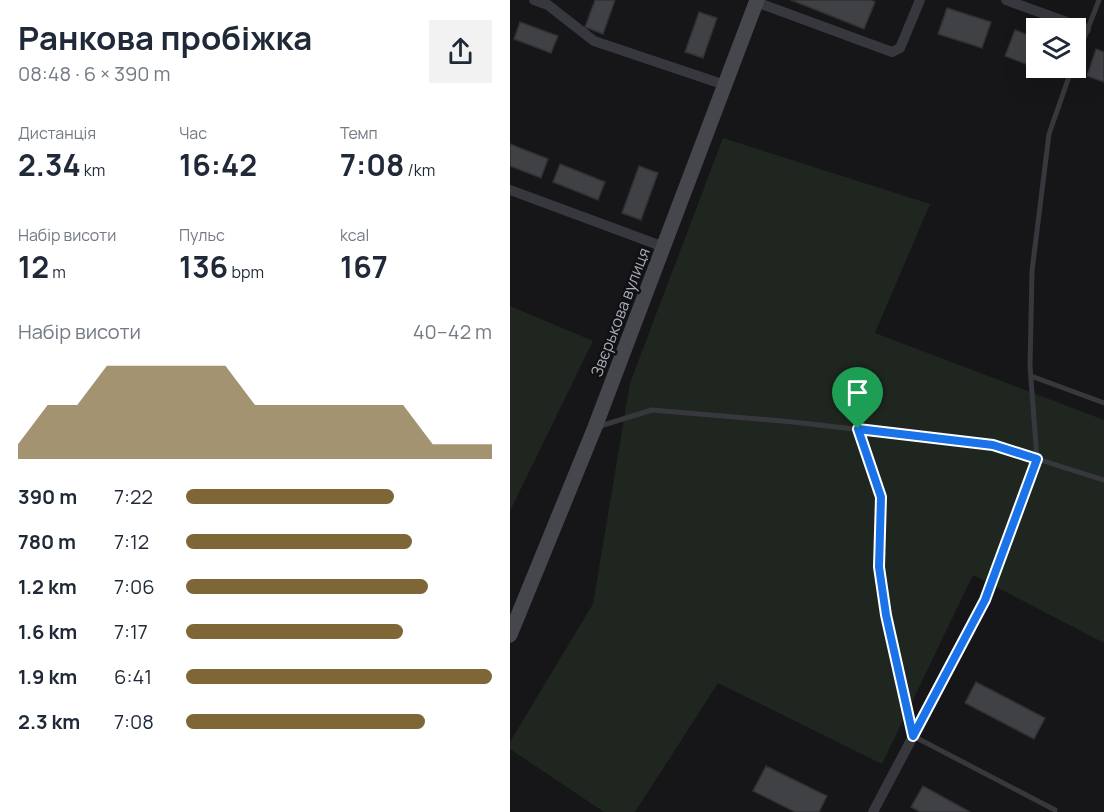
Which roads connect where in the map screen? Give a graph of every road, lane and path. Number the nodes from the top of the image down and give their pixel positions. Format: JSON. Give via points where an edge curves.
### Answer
{"nodes":[{"id":1,"x":534,"y":0,"type":"edge"},
{"id":2,"x":920,"y":0,"type":"edge"},
{"id":3,"x":1006,"y":0,"type":"edge"},
{"id":4,"x":1099,"y":0,"type":"edge"},
{"id":5,"x":757,"y":1,"type":"edge"},
{"id":6,"x":549,"y":2,"type":"edge"},
{"id":7,"x":1056,"y":18,"type":"edge"},
{"id":8,"x":1086,"y":29,"type":"edge"},
{"id":9,"x":1069,"y":78,"type":"edge"},
{"id":10,"x":725,"y":85,"type":"junction"},
{"id":11,"x":510,"y":190,"type":"edge"},
{"id":12,"x":664,"y":248,"type":"junction"},
{"id":13,"x":1031,"y":376,"type":"junction"},
{"id":14,"x":1104,"y":403,"type":"edge"},
{"id":15,"x":596,"y":427,"type":"junction"},
{"id":16,"x":858,"y":429,"type":"junction"},
{"id":17,"x":1037,"y":459,"type":"junction"},
{"id":18,"x":1104,"y":480,"type":"edge"},
{"id":19,"x":985,"y":600,"type":"joint"},
{"id":20,"x":510,"y":635,"type":"edge"},
{"id":21,"x":913,"y":736,"type":"junction"},
{"id":22,"x":1055,"y":810,"type":"dead end"},
{"id":23,"x":873,"y":812,"type":"edge"}],
"edges":[{"from":1,"to":6,"type":"street"},
{"from":2,"to":5,"type":"street","via":[[900,48],[892,52]]},
{"from":3,"to":7,"type":"street"},
{"from":4,"to":8,"type":"lane"},
{"from":5,"to":10,"type":"street","name":"Звєрькова вулиця"},
{"from":6,"to":10,"type":"street","via":[[594,41]]},
{"from":9,"to":13,"type":"lane","via":[[1049,134],[1032,271]]},
{"from":10,"to":12,"type":"street","name":"Звєрькова вулиця"},
{"from":11,"to":12,"type":"street"},
{"from":12,"to":15,"type":"street","name":"Звєрькова вулиця"},
{"from":13,"to":14,"type":"lane"},
{"from":13,"to":17,"type":"lane"},
{"from":15,"to":16,"type":"lane","via":[[652,410]]},
{"from":15,"to":20,"type":"street","name":"Звєрькова вулиця"},
{"from":16,"to":17,"type":"lane","via":[[993,445]]},
{"from":16,"to":21,"type":"lane","via":[[881,497],[879,567]]},
{"from":17,"to":18,"type":"lane"},
{"from":17,"to":19,"type":"lane"},
{"from":19,"to":21,"type":"street"},
{"from":21,"to":22,"type":"lane"},
{"from":21,"to":23,"type":"street"}]}
